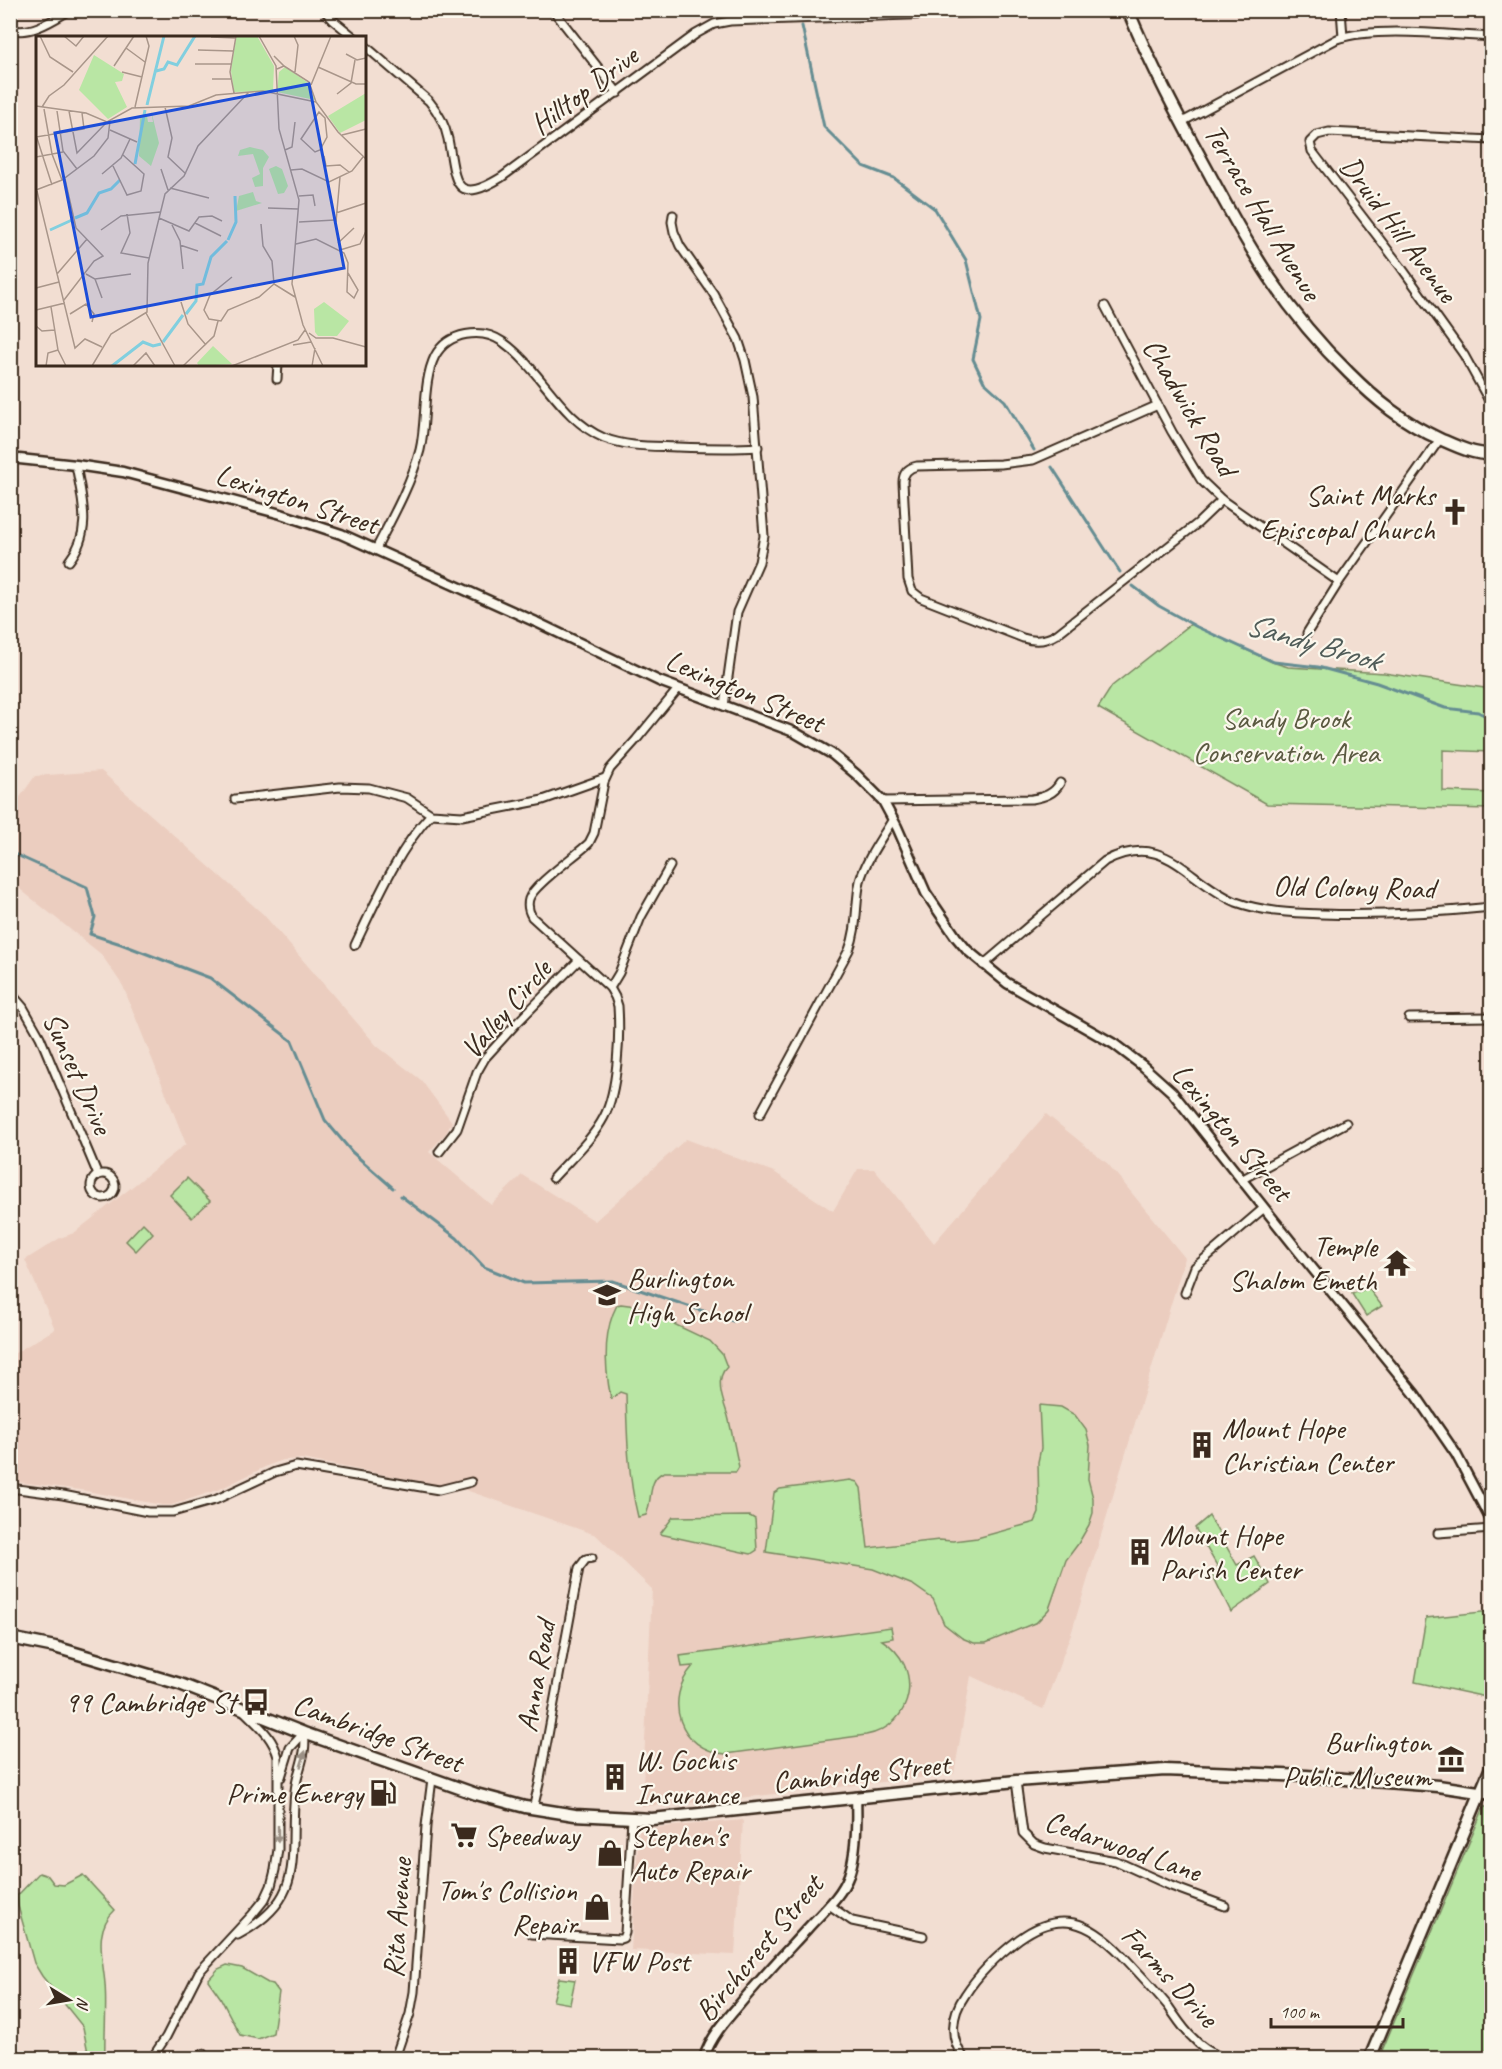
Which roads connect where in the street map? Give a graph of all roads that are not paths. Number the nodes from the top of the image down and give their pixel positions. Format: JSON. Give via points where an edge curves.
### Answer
{"nodes":[{"id":1,"x":70,"y":10,"type":"edge"},
{"id":2,"x":324,"y":10,"type":"edge"},
{"id":3,"x":553,"y":10,"type":"edge"},
{"id":4,"x":1056,"y":10,"type":"edge"},
{"id":5,"x":1128,"y":10,"type":"edge"},
{"id":6,"x":1341,"y":10,"type":"edge"},
{"id":7,"x":10,"y":29,"type":"edge"},
{"id":8,"x":348,"y":31,"type":"junction"},
{"id":9,"x":344,"y":36,"type":"edge"},
{"id":10,"x":353,"y":36,"type":"edge"},
{"id":11,"x":1491,"y":36,"type":"edge"},
{"id":12,"x":1343,"y":37,"type":"junction"},
{"id":13,"x":366,"y":47,"type":"edge"},
{"id":14,"x":618,"y":93,"type":"junction"},
{"id":15,"x":1182,"y":122,"type":"junction"},
{"id":16,"x":1491,"y":140,"type":"edge"},
{"id":17,"x":1491,"y":181,"type":"edge"},
{"id":18,"x":673,"y":215,"type":"dead end"},
{"id":19,"x":1491,"y":234,"type":"edge"},
{"id":20,"x":1105,"y":306,"type":"dead end"},
{"id":21,"x":278,"y":366,"type":"edge"},
{"id":22,"x":277,"y":379,"type":"dead end"},
{"id":23,"x":1158,"y":405,"type":"junction"},
{"id":24,"x":1491,"y":406,"type":"edge"},
{"id":25,"x":1440,"y":439,"type":"junction"},
{"id":26,"x":758,"y":447,"type":"junction"},
{"id":27,"x":1491,"y":454,"type":"edge"},
{"id":28,"x":10,"y":458,"type":"edge"},
{"id":29,"x":76,"y":465,"type":"junction"},
{"id":30,"x":1222,"y":500,"type":"junction"},
{"id":31,"x":376,"y":549,"type":"junction"},
{"id":32,"x":69,"y":561,"type":"dead end"},
{"id":33,"x":1339,"y":582,"type":"junction"},
{"id":34,"x":1307,"y":633,"type":"dead end"},
{"id":35,"x":678,"y":689,"type":"junction"},
{"id":36,"x":724,"y":706,"type":"junction"},
{"id":37,"x":605,"y":778,"type":"junction"},
{"id":38,"x":1060,"y":783,"type":"dead end"},
{"id":39,"x":235,"y":799,"type":"dead end"},
{"id":40,"x":883,"y":801,"type":"junction"},
{"id":41,"x":431,"y":814,"type":"junction"},
{"id":42,"x":893,"y":819,"type":"junction"},
{"id":43,"x":670,"y":866,"type":"dead end"},
{"id":44,"x":1491,"y":907,"type":"edge"},
{"id":45,"x":355,"y":945,"type":"dead end"},
{"id":46,"x":579,"y":960,"type":"junction"},
{"id":47,"x":983,"y":965,"type":"junction"},
{"id":48,"x":610,"y":988,"type":"junction"},
{"id":49,"x":10,"y":992,"type":"edge"},
{"id":50,"x":1491,"y":1017,"type":"edge"},
{"id":51,"x":1409,"y":1018,"type":"dead end"},
{"id":52,"x":760,"y":1114,"type":"dead end"},
{"id":53,"x":1346,"y":1123,"type":"dead end"},
{"id":54,"x":438,"y":1152,"type":"dead end"},
{"id":55,"x":99,"y":1175,"type":"dead end"},
{"id":56,"x":553,"y":1178,"type":"dead end"},
{"id":57,"x":1241,"y":1180,"type":"junction"},
{"id":58,"x":1264,"y":1208,"type":"junction"},
{"id":59,"x":1185,"y":1293,"type":"dead end"},
{"id":60,"x":471,"y":1482,"type":"dead end"},
{"id":61,"x":10,"y":1488,"type":"edge"},
{"id":62,"x":1491,"y":1522,"type":"edge"},
{"id":63,"x":1491,"y":1530,"type":"edge"},
{"id":64,"x":1438,"y":1533,"type":"dead end"},
{"id":65,"x":592,"y":1558,"type":"dead end"},
{"id":66,"x":10,"y":1638,"type":"edge"},
{"id":67,"x":239,"y":1707,"type":"junction"},
{"id":68,"x":304,"y":1733,"type":"junction"},
{"id":69,"x":1491,"y":1765,"type":"edge"},
{"id":70,"x":432,"y":1779,"type":"junction"},
{"id":71,"x":1016,"y":1781,"type":"junction"},
{"id":72,"x":1486,"y":1792,"type":"edge"},
{"id":73,"x":855,"y":1797,"type":"junction"},
{"id":74,"x":278,"y":1799,"type":"junction"},
{"id":75,"x":533,"y":1809,"type":"junction"},
{"id":76,"x":632,"y":1819,"type":"junction"},
{"id":77,"x":829,"y":1905,"type":"junction"},
{"id":78,"x":1225,"y":1906,"type":"dead end"},
{"id":79,"x":532,"y":1934,"type":"dead end"},
{"id":80,"x":923,"y":1936,"type":"dead end"},
{"id":81,"x":233,"y":1937,"type":"junction"},
{"id":82,"x":152,"y":2058,"type":"edge"},
{"id":83,"x":395,"y":2058,"type":"edge"},
{"id":84,"x":704,"y":2058,"type":"edge"},
{"id":85,"x":964,"y":2058,"type":"edge"},
{"id":86,"x":1223,"y":2058,"type":"edge"},
{"id":87,"x":1370,"y":2058,"type":"edge"}],
"edges":[{"from":1,"to":7,"type":"street","via":[[33,29]]},
{"from":2,"to":8,"type":"street"},
{"from":3,"to":14,"type":"street"},
{"from":4,"to":14,"type":"street","name":"Hilltop Drive","via":[[723,22],[696,34]]},
{"from":5,"to":15,"type":"main road","name":"Terrace Hall Avenue"},
{"from":6,"to":12,"type":"street"},
{"from":8,"to":9,"type":"street"},
{"from":8,"to":10,"type":"street"},
{"from":11,"to":12,"type":"street","via":[[1394,33]]},
{"from":12,"to":15,"type":"street"},
{"from":13,"to":14,"type":"street","name":"Hilltop Drive","via":[[437,111],[448,139],[456,181],[465,189],[479,189],[502,177]]},
{"from":15,"to":25,"type":"main road","name":"Terrace Hall Avenue","via":[[1241,233],[1292,312],[1386,407]]},
{"from":16,"to":24,"type":"street","name":"Druid Hill Avenue","via":[[1329,132],[1311,140],[1312,151],[1464,356]]},
{"from":17,"to":19,"type":"street"},
{"from":18,"to":26,"type":"street","via":[[674,232],[681,246],[738,339],[750,379]]},
{"from":20,"to":23,"type":"street","name":"Chadwick Road"},
{"from":21,"to":22,"type":"street"},
{"from":23,"to":30,"type":"street","name":"Chadwick Road","via":[[1201,480]]},
{"from":23,"to":30,"type":"street","via":[[1033,460],[909,469],[903,482],[912,591],[1026,639],[1046,639],[1198,523]]},
{"from":25,"to":27,"type":"main road","name":"Terrace Hall Avenue"},
{"from":25,"to":33,"type":"street"},
{"from":26,"to":31,"type":"street","via":[[723,450],[641,446],[604,438],[571,415],[502,341],[489,335],[463,334],[443,345],[435,356],[420,448]]},
{"from":26,"to":36,"type":"street","via":[[764,536],[759,562],[736,612]]},
{"from":28,"to":29,"type":"street","name":"Lexington Street"},
{"from":29,"to":31,"type":"street","name":"Lexington Street","via":[[131,474],[281,514]]},
{"from":29,"to":32,"type":"street","via":[[83,531],[79,549]]},
{"from":30,"to":33,"type":"street","name":"Chadwick Road"},
{"from":31,"to":35,"type":"street","name":"Lexington Street"},
{"from":33,"to":34,"type":"street"},
{"from":35,"to":36,"type":"street","name":"Lexington Street"},
{"from":35,"to":37,"type":"street"},
{"from":36,"to":40,"type":"street","name":"Lexington Street","via":[[816,743]]},
{"from":37,"to":41,"type":"street","via":[[543,800],[462,816]]},
{"from":37,"to":46,"type":"street","via":[[589,843],[535,890],[528,901],[532,917]]},
{"from":38,"to":40,"type":"street","via":[[1052,793],[1032,799]]},
{"from":39,"to":41,"type":"street","via":[[369,788],[407,798]]},
{"from":40,"to":42,"type":"street","name":"Lexington Street"},
{"from":41,"to":45,"type":"street","via":[[404,852]]},
{"from":42,"to":47,"type":"street","name":"Lexington Street","via":[[933,905]]},
{"from":42,"to":52,"type":"street","via":[[862,875],[849,950]]},
{"from":43,"to":48,"type":"street","via":[[641,917]]},
{"from":44,"to":47,"type":"street","name":"Old Colony Road","via":[[1370,916],[1259,908],[1228,898],[1171,860],[1139,850],[1105,861]]},
{"from":46,"to":48,"type":"street"},
{"from":46,"to":54,"type":"street","name":"Valley Circle","via":[[485,1058],[457,1129]]},
{"from":47,"to":57,"type":"street","name":"Lexington Street","via":[[1114,1044],[1143,1066],[1172,1092]]},
{"from":48,"to":56,"type":"street","via":[[618,1013],[611,1099],[599,1125]]},
{"from":49,"to":55,"type":"street","name":"Sunset Drive","via":[[40,1037]]},
{"from":50,"to":51,"type":"street"},
{"from":53,"to":57,"type":"street"},
{"from":57,"to":58,"type":"street","name":"Lexington Street"},
{"from":58,"to":59,"type":"street","via":[[1195,1267]]},
{"from":58,"to":62,"type":"street","name":"Lexington Street","via":[[1428,1412],[1456,1454]]},
{"from":60,"to":61,"type":"street","via":[[439,1490],[296,1466],[204,1504],[165,1512]]},
{"from":63,"to":64,"type":"street"},
{"from":65,"to":75,"type":"street","name":"Anna Road","via":[[579,1568]]},
{"from":66,"to":67,"type":"main road","name":"Cambridge Street","via":[[152,1674]]},
{"from":67,"to":68,"type":"main road","name":"Cambridge Street"},
{"from":67,"to":74,"type":"street","via":[[267,1733],[276,1748]]},
{"from":68,"to":70,"type":"main road","name":"Cambridge Street"},
{"from":68,"to":74,"type":"street","via":[[290,1748]]},
{"from":81,"to":68,"type":"street","one_way":true,"via":[[267,1916],[282,1898],[290,1878],[295,1796],[306,1749]]},
{"from":69,"to":72,"type":"main road"},
{"from":70,"to":75,"type":"main road","name":"Cambridge Street"},
{"from":70,"to":83,"type":"street","name":"Rita Avenue","via":[[414,1992]]},
{"from":71,"to":72,"type":"main road","name":"Cambridge Street","via":[[1193,1770]]},
{"from":71,"to":73,"type":"main road","name":"Cambridge Street"},
{"from":71,"to":78,"type":"street","name":"Cedarwood Lane","via":[[1023,1833],[1034,1844],[1116,1861]]},
{"from":72,"to":87,"type":"main road"},
{"from":73,"to":76,"type":"main road","name":"Cambridge Street"},
{"from":73,"to":77,"type":"street","name":"Birchcrest Street","via":[[851,1868],[844,1886]]},
{"from":74,"to":81,"type":"street","one_way":true,"via":[[274,1878],[262,1903]]},
{"from":75,"to":76,"type":"main road","name":"Cambridge Street"},
{"from":76,"to":79,"type":"street","via":[[623,1938]]},
{"from":77,"to":80,"type":"street","via":[[852,1921]]},
{"from":77,"to":84,"type":"street","name":"Birchcrest Street","via":[[723,2023]]},
{"from":81,"to":82,"type":"street","via":[[195,1977]]},
{"from":85,"to":86,"type":"street","name":"Farms Drive","via":[[953,2029],[965,1994],[1013,1944],[1035,1928],[1061,1921],[1077,1923],[1102,1935],[1152,1987],[1192,2038]]}]}
